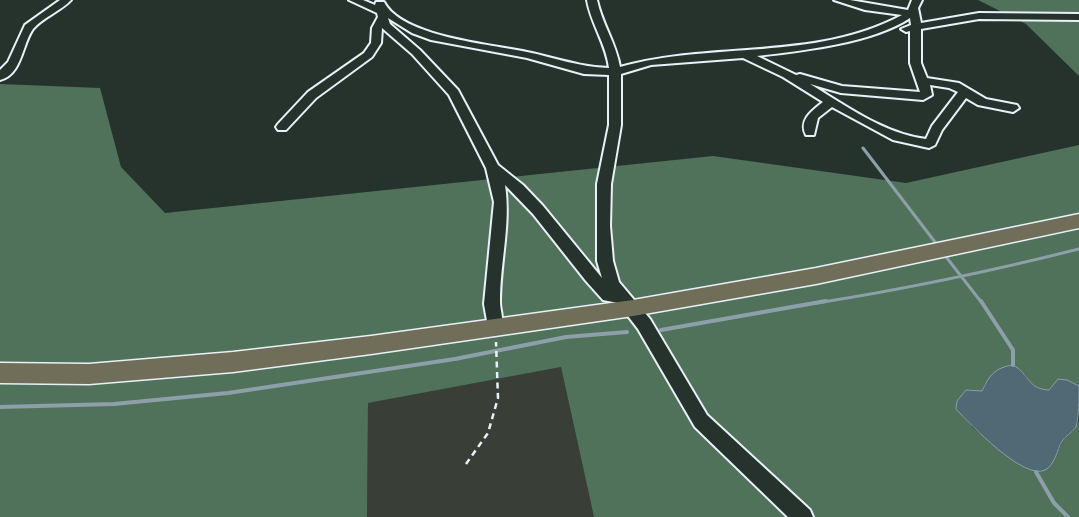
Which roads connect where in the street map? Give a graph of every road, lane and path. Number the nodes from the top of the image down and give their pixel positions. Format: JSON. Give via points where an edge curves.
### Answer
{"nodes":[{"id":1,"x":66,"y":0,"type":"edge"},
{"id":2,"x":354,"y":0,"type":"edge"},
{"id":3,"x":592,"y":0,"type":"edge"},
{"id":4,"x":839,"y":0,"type":"edge"},
{"id":5,"x":914,"y":7,"type":"edge"},
{"id":6,"x":381,"y":10,"type":"edge"},
{"id":7,"x":1079,"y":17,"type":"edge"},
{"id":8,"x":915,"y":28,"type":"junction"},
{"id":9,"x":855,"y":37,"type":"junction"},
{"id":10,"x":741,"y":53,"type":"junction"},
{"id":11,"x":779,"y":70,"type":"junction"},
{"id":12,"x":615,"y":72,"type":"junction"},
{"id":13,"x":0,"y":77,"type":"edge"},
{"id":14,"x":923,"y":81,"type":"junction"},
{"id":15,"x":964,"y":91,"type":"junction"},
{"id":16,"x":830,"y":103,"type":"junction"},
{"id":17,"x":1013,"y":108,"type":"dead end"},
{"id":18,"x":282,"y":128,"type":"dead end"},
{"id":19,"x":810,"y":132,"type":"dead end"},
{"id":20,"x":493,"y":168,"type":"junction"},
{"id":21,"x":1079,"y":220,"type":"edge"},
{"id":22,"x":627,"y":303,"type":"junction"},
{"id":23,"x":495,"y":327,"type":"junction"},
{"id":24,"x":0,"y":372,"type":"edge"},
{"id":25,"x":466,"y":464,"type":"dead end"},
{"id":26,"x":803,"y":517,"type":"edge"}],
"edges":[{"from":1,"to":13,"type":"street","via":[[30,27],[13,63]]},
{"from":2,"to":6,"type":"street"},
{"from":3,"to":12,"type":"street","via":[[595,16],[612,52]]},
{"from":4,"to":5,"type":"street","via":[[865,7]]},
{"from":5,"to":8,"type":"street"},
{"from":5,"to":9,"type":"street","via":[[888,26]]},
{"from":6,"to":12,"type":"street","via":[[416,31],[435,38],[528,55],[584,71]]},
{"from":6,"to":18,"type":"street","via":[[376,43],[368,55],[312,95]]},
{"from":6,"to":20,"type":"street","via":[[385,26],[416,52],[454,94]]},
{"from":7,"to":8,"type":"street","via":[[979,16]]},
{"from":8,"to":9,"type":"street"},
{"from":8,"to":14,"type":"street","via":[[914,62]]},
{"from":9,"to":10,"type":"street","via":[[791,50]]},
{"from":10,"to":11,"type":"street"},
{"from":10,"to":12,"type":"street","via":[[650,62]]},
{"from":11,"to":14,"type":"street","via":[[841,89],[923,96],[926,95]]},
{"from":11,"to":16,"type":"street"},
{"from":12,"to":22,"type":"street","via":[[615,125],[604,184],[603,226],[605,261],[612,285]]},
{"from":14,"to":15,"type":"street","via":[[948,84]]},
{"from":15,"to":16,"type":"street","via":[[929,144],[918,144]]},
{"from":15,"to":17,"type":"street","via":[[982,102]]},
{"from":16,"to":19,"type":"street","via":[[812,116]]},
{"from":20,"to":22,"type":"street","via":[[525,195],[591,278],[609,295]]},
{"from":20,"to":23,"type":"street","via":[[502,222],[492,304]]},
{"from":21,"to":22,"type":"main road","via":[[816,276]]},
{"from":22,"to":23,"type":"main road"},
{"from":22,"to":26,"type":"street","via":[[701,421]]},
{"from":23,"to":24,"type":"main road","via":[[233,362],[89,374]]},
{"from":23,"to":25,"type":"path","via":[[498,398],[488,433]]}]}
